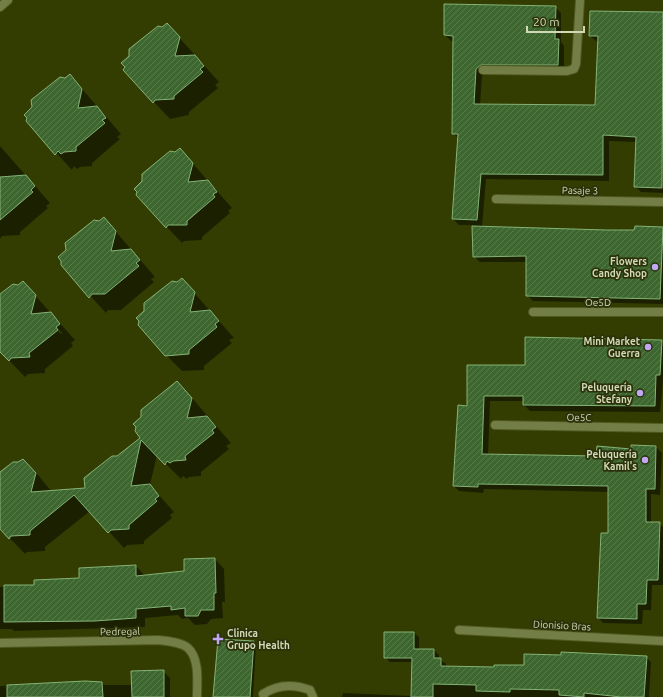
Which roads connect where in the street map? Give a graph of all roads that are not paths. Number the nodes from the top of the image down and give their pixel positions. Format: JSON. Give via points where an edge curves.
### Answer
{"nodes":[{"id":1,"x":8,"y":0,"type":"edge"},
{"id":2,"x":580,"y":0,"type":"edge"},
{"id":3,"x":0,"y":7,"type":"edge"},
{"id":4,"x":483,"y":70,"type":"dead end"},
{"id":5,"x":496,"y":199,"type":"dead end"},
{"id":6,"x":663,"y":202,"type":"edge"},
{"id":7,"x":533,"y":312,"type":"dead end"},
{"id":8,"x":663,"y":312,"type":"edge"},
{"id":9,"x":495,"y":425,"type":"dead end"},
{"id":10,"x":663,"y":428,"type":"edge"},
{"id":11,"x":459,"y":630,"type":"dead end"},
{"id":12,"x":663,"y":641,"type":"edge"},
{"id":13,"x":0,"y":643,"type":"edge"},
{"id":14,"x":197,"y":697,"type":"edge"},
{"id":15,"x":264,"y":697,"type":"edge"},
{"id":16,"x":313,"y":697,"type":"edge"}],
"edges":[{"from":1,"to":3,"type":"street"},
{"from":2,"to":4,"type":"street","via":[[574,69]]},
{"from":5,"to":6,"type":"street","name":"Pasaje 3"},
{"from":7,"to":8,"type":"street","name":"Oe5D"},
{"from":9,"to":10,"type":"street","name":"Oe5C"},
{"from":11,"to":12,"type":"street","name":"Dionisio Bras"},
{"from":13,"to":14,"type":"street","name":"Pedregal","via":[[158,640],[178,643],[188,648],[193,656],[197,674]]},
{"from":15,"to":16,"type":"street","via":[[263,694],[270,689],[285,685],[301,686],[310,690]]}]}
